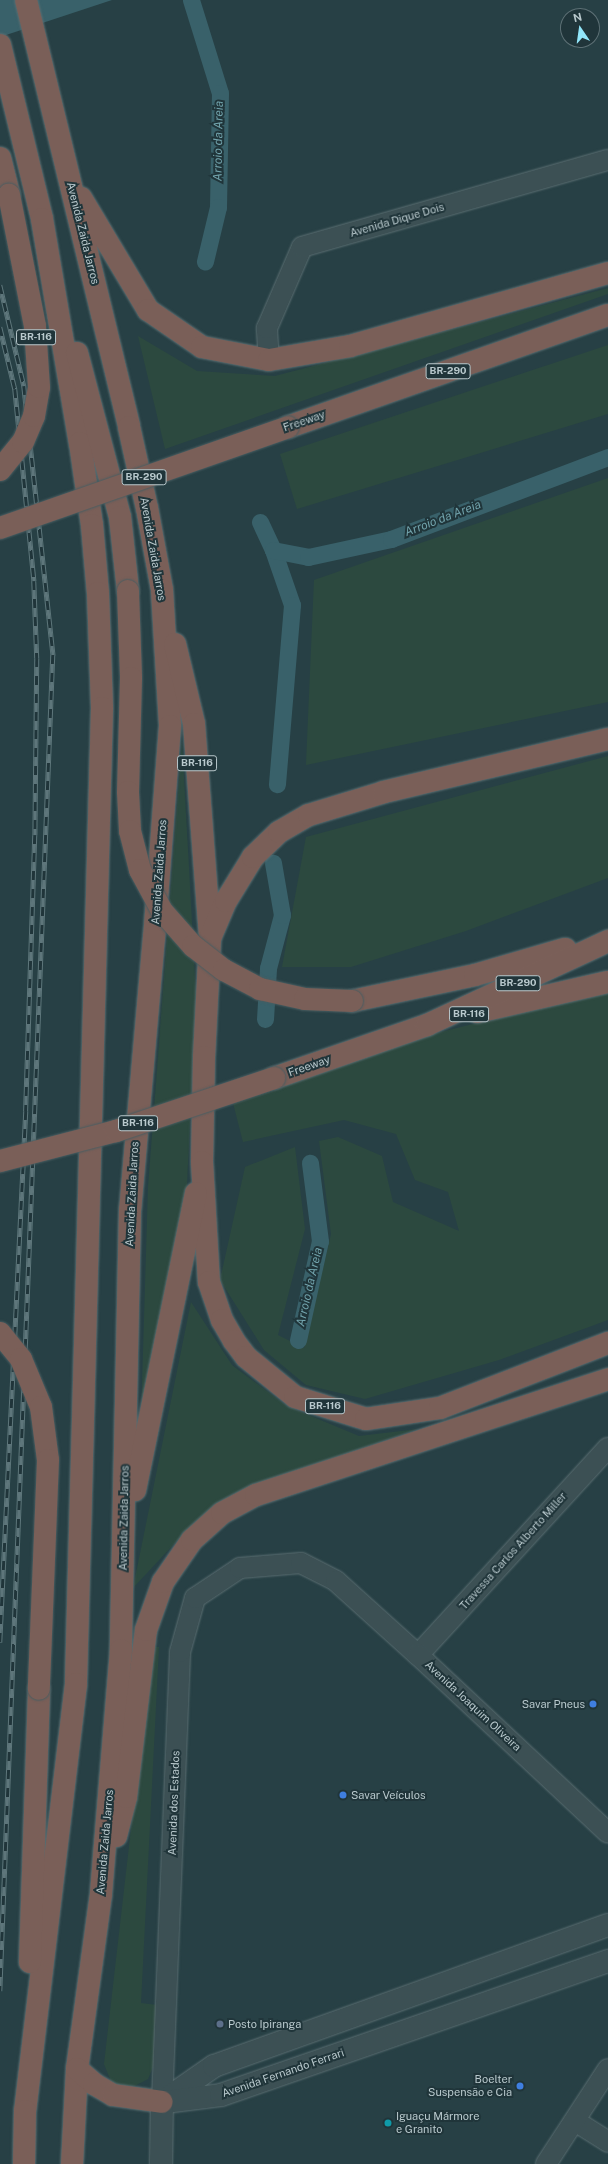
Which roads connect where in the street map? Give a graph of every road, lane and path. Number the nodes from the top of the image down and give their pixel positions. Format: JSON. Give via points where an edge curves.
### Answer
{"nodes":[{"id":1,"x":26,"y":0,"type":"edge"},
{"id":2,"x":0,"y":45,"type":"edge"},
{"id":3,"x":0,"y":158,"type":"edge"},
{"id":4,"x":608,"y":160,"type":"edge"},
{"id":5,"x":70,"y":178,"type":"junction"},
{"id":6,"x":42,"y":218,"type":"junction"},
{"id":7,"x":608,"y":273,"type":"edge"},
{"id":8,"x":608,"y":315,"type":"edge"},
{"id":9,"x":268,"y":360,"type":"junction"},
{"id":10,"x":0,"y":470,"type":"edge"},
{"id":11,"x":0,"y":528,"type":"edge"},
{"id":12,"x":162,"y":590,"type":"junction"},
{"id":13,"x":608,"y":739,"type":"edge"},
{"id":14,"x":608,"y":936,"type":"edge"},
{"id":15,"x":210,"y":939,"type":"junction"},
{"id":16,"x":608,"y":941,"type":"edge"},
{"id":17,"x":608,"y":982,"type":"edge"},
{"id":18,"x":427,"y":1025,"type":"junction"},
{"id":19,"x":0,"y":1161,"type":"edge"},
{"id":20,"x":202,"y":1162,"type":"junction"},
{"id":21,"x":0,"y":1333,"type":"edge"},
{"id":22,"x":608,"y":1343,"type":"edge"},
{"id":23,"x":608,"y":1379,"type":"edge"},
{"id":24,"x":608,"y":1448,"type":"edge"},
{"id":25,"x":124,"y":1543,"type":"junction"},
{"id":26,"x":336,"y":1581,"type":"joint"},
{"id":27,"x":418,"y":1655,"type":"junction"},
{"id":28,"x":608,"y":1833,"type":"edge"},
{"id":29,"x":101,"y":1894,"type":"junction"},
{"id":30,"x":608,"y":1925,"type":"edge"},
{"id":31,"x":608,"y":1960,"type":"edge"},
{"id":32,"x":77,"y":2069,"type":"junction"},
{"id":33,"x":608,"y":2069,"type":"edge"},
{"id":34,"x":162,"y":2102,"type":"junction"},
{"id":35,"x":26,"y":2111,"type":"junction"},
{"id":36,"x":575,"y":2121,"type":"junction"},
{"id":37,"x":608,"y":2142,"type":"edge"},
{"id":38,"x":24,"y":2164,"type":"edge"},
{"id":39,"x":72,"y":2164,"type":"edge"},
{"id":40,"x":161,"y":2164,"type":"edge"},
{"id":41,"x":546,"y":2164,"type":"edge"}],
"edges":[{"from":1,"to":5,"type":"highway","name":"Avenida Zaida Jarros","number":"BR-116"},
{"from":2,"to":6,"type":"highway"},
{"from":3,"to":10,"type":"highway","number":"BR-116","bridge":true,"via":[[35,326],[39,387],[34,416],[23,442]]},
{"from":4,"to":9,"type":"street","name":"Avenida Dique Dois","via":[[302,247],[267,328]]},
{"from":5,"to":9,"type":"highway","via":[[148,310],[202,347]]},
{"from":5,"to":12,"type":"highway","name":"Avenida Zaida Jarros","number":"BR-116","via":[[131,434]]},
{"from":6,"to":14,"type":"highway","bridge":true,"via":[[120,517],[128,591],[131,678],[128,792],[130,830],[140,870],[162,911],[193,946],[224,970],[260,989],[305,999],[352,1002],[475,975]]},
{"from":6,"to":35,"type":"highway","via":[[92,525],[98,593],[102,708],[76,1684]]},
{"from":7,"to":9,"type":"highway","via":[[350,346]]},
{"from":8,"to":11,"type":"highway","name":"Freeway","number":"BR-290","bridge":true},
{"from":12,"to":15,"type":"highway","number":"BR-116","via":[[194,724]]},
{"from":12,"to":25,"type":"highway","name":"Avenida Zaida Jarros","via":[[170,726],[130,1210]]},
{"from":13,"to":15,"type":"highway","via":[[384,792],[309,816],[279,832],[253,857],[226,901]]},
{"from":15,"to":20,"type":"highway","number":"BR-116"},
{"from":16,"to":18,"type":"highway","name":"Freeway","number":"BR-290"},
{"from":17,"to":18,"type":"highway","number":"BR-116"},
{"from":18,"to":19,"type":"highway","name":"Freeway","number":"BR-116","bridge":true,"via":[[116,1130]]},
{"from":20,"to":22,"type":"highway","number":"BR-116","via":[[209,1282],[222,1320],[246,1357],[295,1397],[366,1419],[440,1408]]},
{"from":20,"to":25,"type":"highway"},
{"from":21,"to":35,"type":"highway","bridge":true,"via":[[20,1360],[41,1407],[48,1460]]},
{"from":23,"to":29,"type":"highway","via":[[256,1495],[222,1513],[192,1540],[163,1582],[146,1630],[126,1797]]},
{"from":24,"to":27,"type":"street","name":"Travessa Carlos Alberto Miller"},
{"from":25,"to":29,"type":"highway","name":"Avenida Zaida Jarros","via":[[121,1650]]},
{"from":26,"to":27,"type":"street","name":"Avenida Joaquim Oliveira"},
{"from":26,"to":34,"type":"street","name":"Avenida dos Estados","via":[[301,1563],[240,1568],[195,1598],[180,1652]]},
{"from":27,"to":28,"type":"street","name":"Avenida Joaquim Oliveira"},
{"from":29,"to":32,"type":"highway","name":"Avenida Zaida Jarros"},
{"from":30,"to":34,"type":"street","via":[[214,2066]]},
{"from":31,"to":34,"type":"street","name":"Avenida Fernando Ferrari","via":[[221,2095]]},
{"from":32,"to":34,"type":"highway","via":[[94,2084],[113,2095]]},
{"from":32,"to":39,"type":"highway","name":"Avenida Zaida Jarros"},
{"from":33,"to":36,"type":"street"},
{"from":34,"to":40,"type":"street","name":"Avenida dos Estados"},
{"from":35,"to":38,"type":"highway"},
{"from":36,"to":37,"type":"street"},
{"from":36,"to":41,"type":"street"}]}
